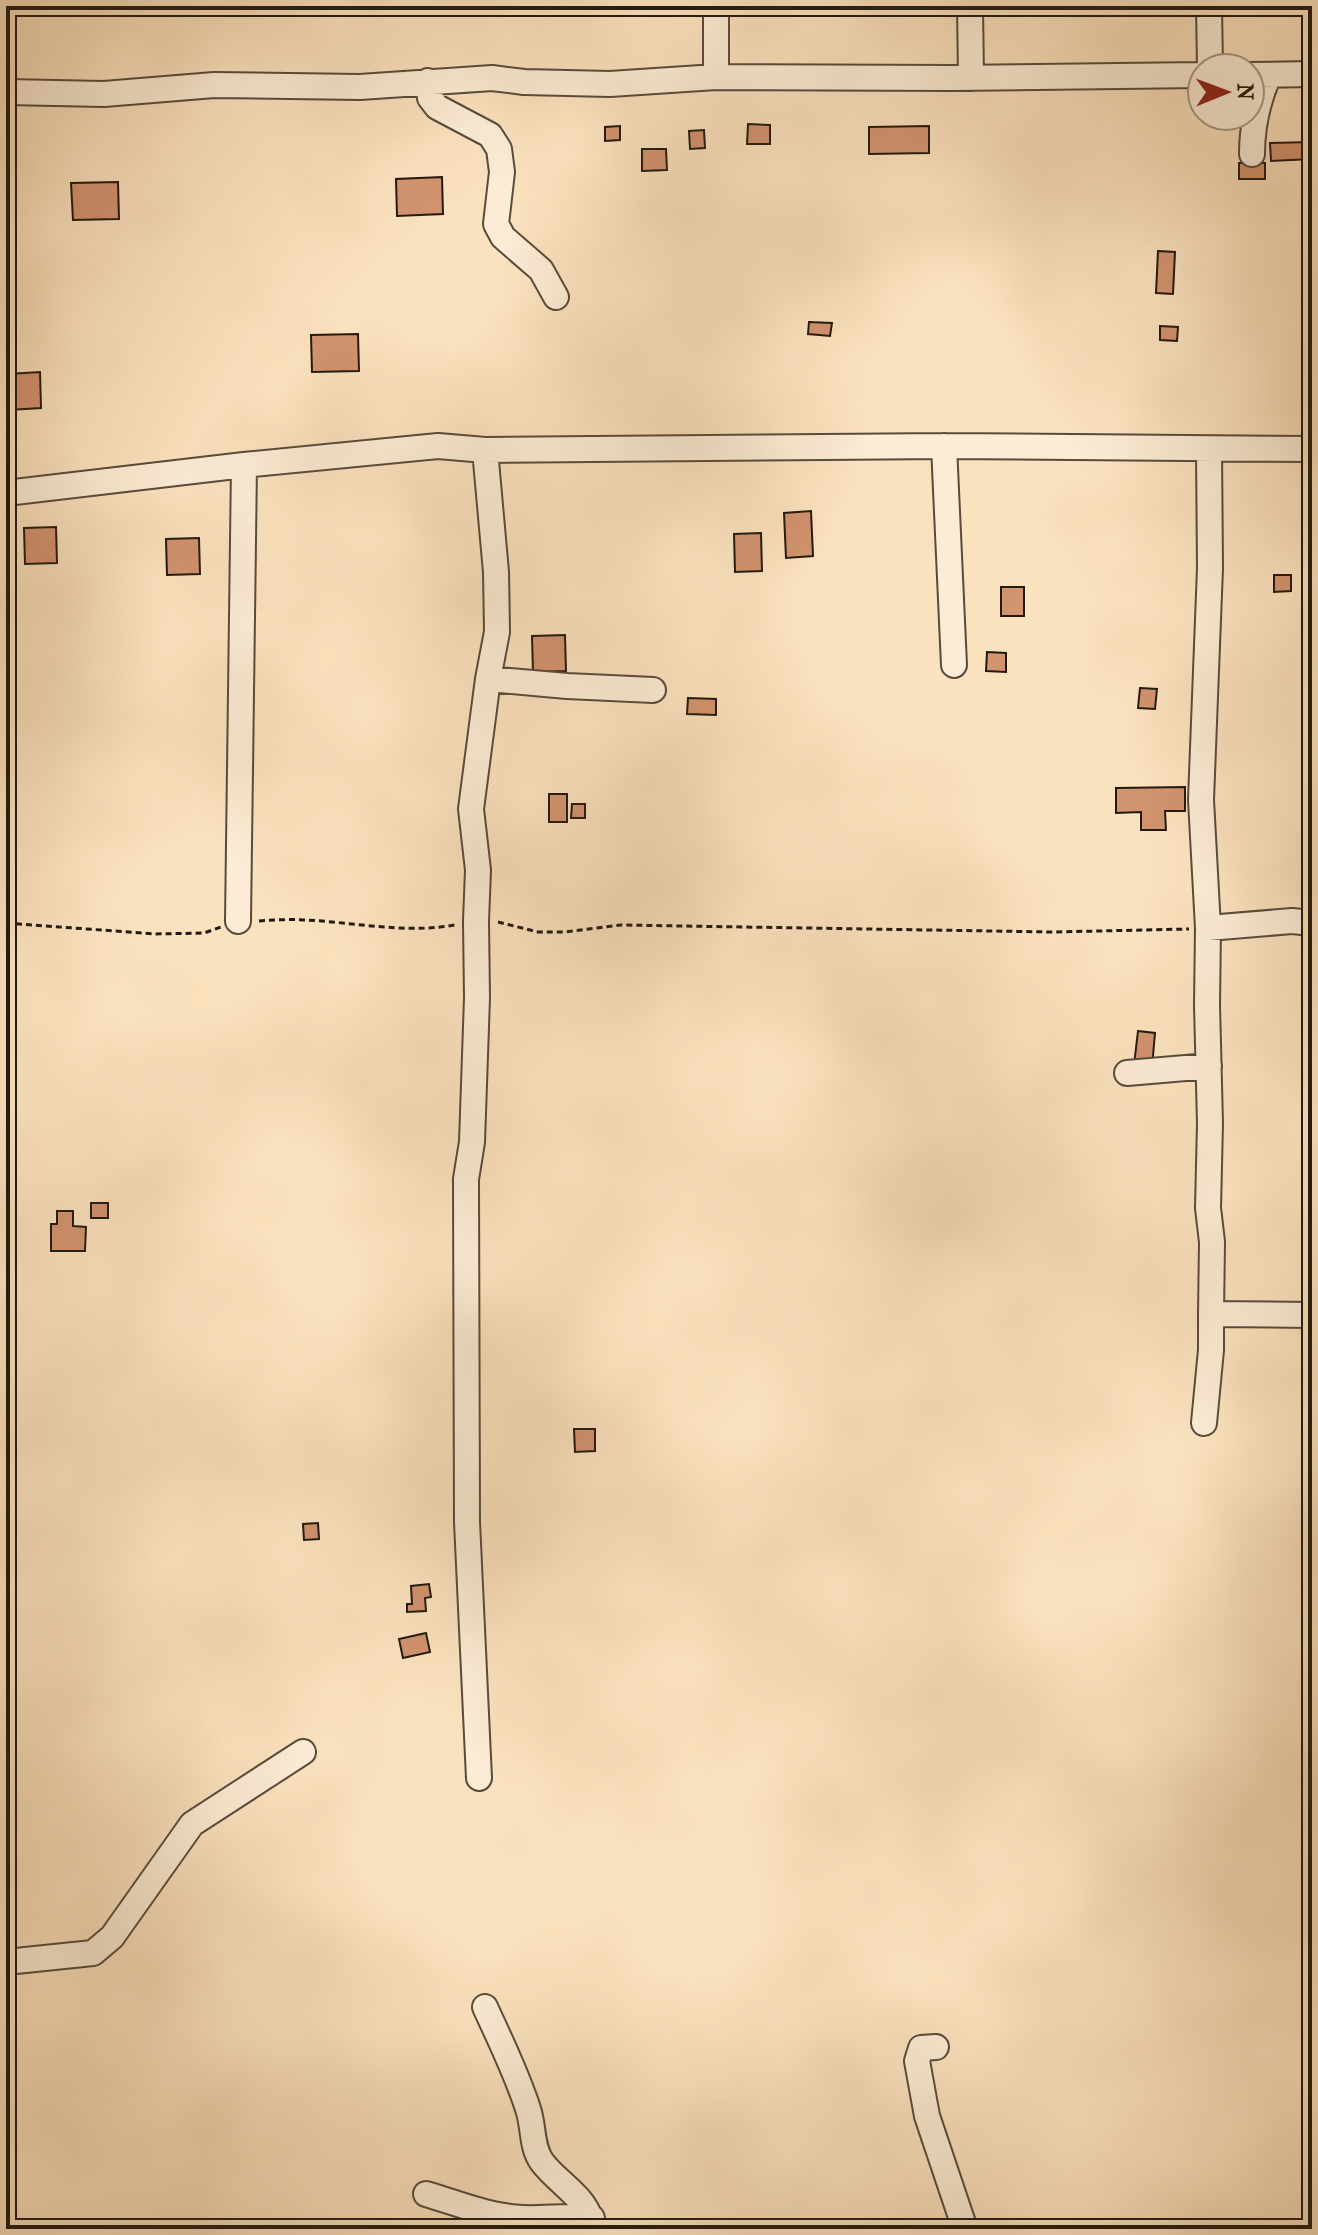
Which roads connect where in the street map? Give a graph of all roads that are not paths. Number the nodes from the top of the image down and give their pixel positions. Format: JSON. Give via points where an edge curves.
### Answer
{"nodes":[{"id":1,"x":716,"y":6,"type":"edge"},
{"id":2,"x":970,"y":6,"type":"edge"},
{"id":3,"x":1209,"y":6,"type":"edge"},
{"id":4,"x":1210,"y":52,"type":"edge"},
{"id":5,"x":1312,"y":74,"type":"edge"},
{"id":6,"x":1186,"y":75,"type":"edge"},
{"id":7,"x":1266,"y":75,"type":"edge"},
{"id":8,"x":716,"y":77,"type":"junction"},
{"id":9,"x":971,"y":78,"type":"junction"},
{"id":10,"x":428,"y":81,"type":"junction"},
{"id":11,"x":6,"y":92,"type":"edge"},
{"id":12,"x":1253,"y":132,"type":"edge"},
{"id":13,"x":1252,"y":154,"type":"dead end"},
{"id":14,"x":556,"y":297,"type":"dead end"},
{"id":15,"x":944,"y":446,"type":"junction"},
{"id":16,"x":1209,"y":449,"type":"junction"},
{"id":17,"x":1312,"y":449,"type":"edge"},
{"id":18,"x":485,"y":450,"type":"junction"},
{"id":19,"x":244,"y":465,"type":"junction"},
{"id":20,"x":6,"y":493,"type":"edge"},
{"id":21,"x":954,"y":665,"type":"dead end"},
{"id":22,"x":488,"y":679,"type":"junction"},
{"id":23,"x":653,"y":690,"type":"dead end"},
{"id":24,"x":238,"y":921,"type":"road end"},
{"id":25,"x":1312,"y":923,"type":"edge"},
{"id":26,"x":1208,"y":928,"type":"junction"},
{"id":27,"x":1209,"y":1066,"type":"junction"},
{"id":28,"x":1127,"y":1073,"type":"dead end"},
{"id":29,"x":1211,"y":1314,"type":"junction"},
{"id":30,"x":1312,"y":1315,"type":"edge"},
{"id":31,"x":1204,"y":1423,"type":"dead end"},
{"id":32,"x":303,"y":1752,"type":"dead end"},
{"id":33,"x":479,"y":1778,"type":"dead end"},
{"id":34,"x":6,"y":1962,"type":"edge"},
{"id":35,"x":485,"y":2007,"type":"dead end"},
{"id":36,"x":936,"y":2047,"type":"dead end"},
{"id":37,"x":426,"y":2194,"type":"dead end"},
{"id":38,"x":592,"y":2223,"type":"edge"},
{"id":39,"x":965,"y":2229,"type":"edge"}],
"edges":[{"from":1,"to":8,"type":"street"},
{"from":2,"to":9,"type":"street"},
{"from":3,"to":4,"type":"street"},
{"from":5,"to":7,"type":"street"},
{"from":6,"to":9,"type":"street"},
{"from":8,"to":9,"type":"street"},
{"from":8,"to":10,"type":"street","via":[[610,84],[492,78]]},
{"from":10,"to":11,"type":"street","via":[[360,87],[214,85],[104,94]]},
{"from":10,"to":14,"type":"street","via":[[437,107],[490,135],[499,149],[496,224],[503,237],[541,270]]},
{"from":12,"to":13,"type":"street"},
{"from":15,"to":16,"type":"street"},
{"from":15,"to":18,"type":"street"},
{"from":15,"to":21,"type":"street"},
{"from":16,"to":17,"type":"street"},
{"from":16,"to":26,"type":"street","via":[[1201,800]]},
{"from":18,"to":19,"type":"street","via":[[438,446]]},
{"from":18,"to":22,"type":"street","via":[[497,587],[497,632]]},
{"from":19,"to":20,"type":"street"},
{"from":19,"to":24,"type":"street"},
{"from":22,"to":23,"type":"street"},
{"from":22,"to":33,"type":"street","via":[[471,809],[478,870],[477,998],[466,1179],[467,1522]]},
{"from":25,"to":26,"type":"street"},
{"from":26,"to":27,"type":"street"},
{"from":27,"to":28,"type":"street"},
{"from":27,"to":29,"type":"street"},
{"from":29,"to":30,"type":"street"},
{"from":29,"to":31,"type":"street"},
{"from":32,"to":34,"type":"street","via":[[192,1824],[112,1937],[93,1953]]},
{"from":35,"to":38,"type":"street","via":[[525,2099],[541,2161],[585,2206]]},
{"from":36,"to":39,"type":"street","via":[[921,2048],[917,2061],[927,2116]]},
{"from":37,"to":38,"type":"street","via":[[507,2216],[575,2216]]}]}
